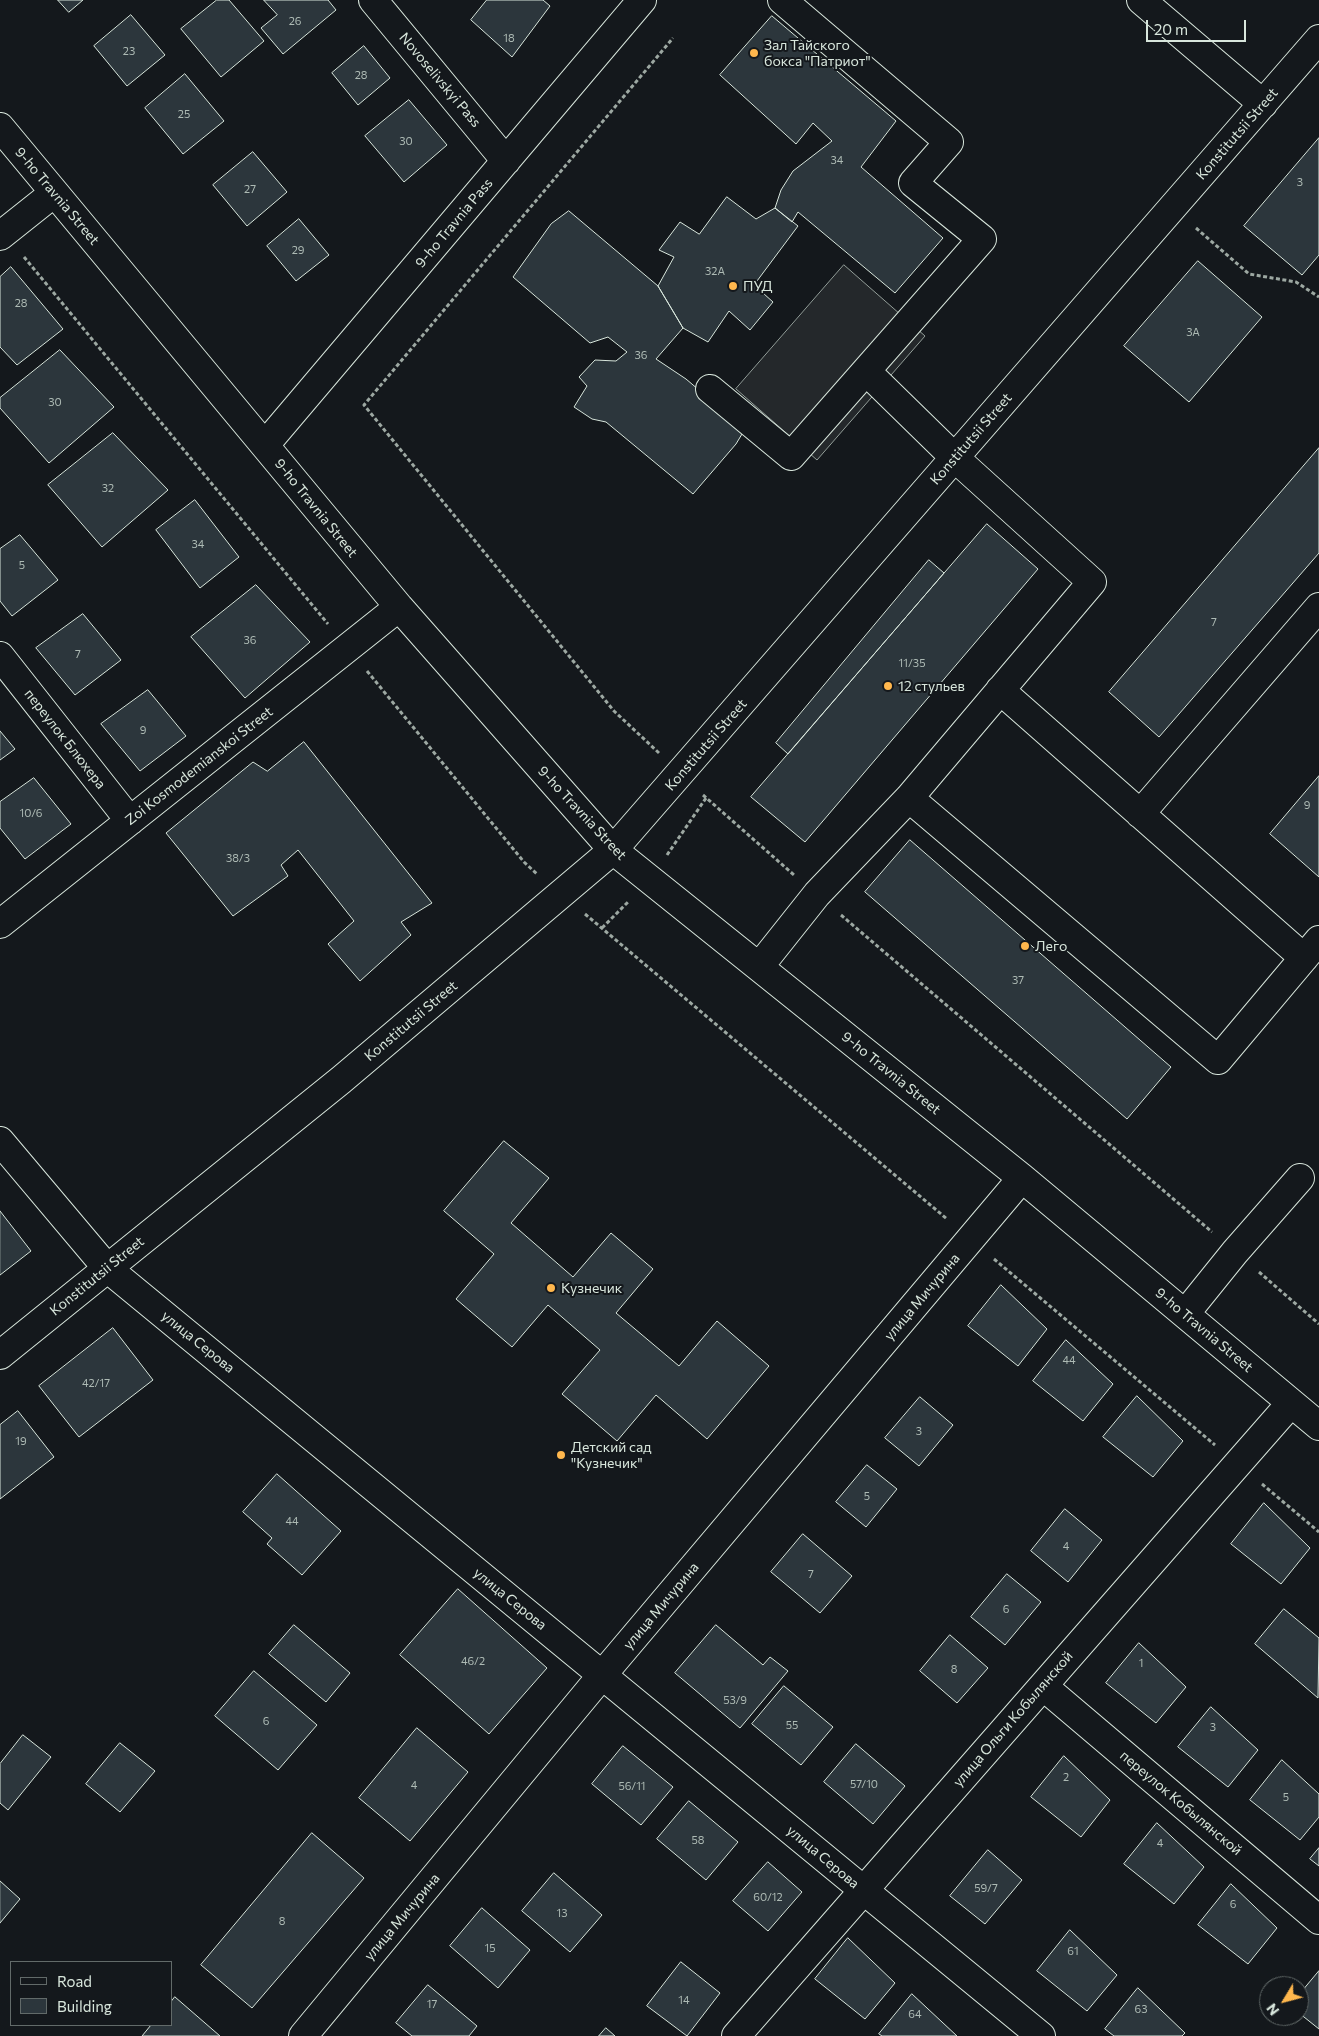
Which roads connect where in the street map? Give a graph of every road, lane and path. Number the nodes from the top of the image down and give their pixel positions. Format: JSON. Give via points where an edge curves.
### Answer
{"nodes":[{"id":1,"x":373,"y":0,"type":"edge"},
{"id":2,"x":642,"y":0,"type":"edge"},
{"id":3,"x":782,"y":0,"type":"edge"},
{"id":4,"x":1141,"y":0,"type":"edge"},
{"id":5,"x":1319,"y":40,"type":"edge"},
{"id":6,"x":1263,"y":104,"type":"junction"},
{"id":7,"x":0,"y":127,"type":"edge"},
{"id":8,"x":506,"y":160,"type":"junction"},
{"id":9,"x":54,"y":193,"type":"junction"},
{"id":10,"x":1194,"y":226,"type":"dead end"},
{"id":11,"x":2,"y":234,"type":"edge"},
{"id":12,"x":1319,"y":297,"type":"edge"},
{"id":13,"x":866,"y":371,"type":"junction"},
{"id":14,"x":710,"y":389,"type":"dead end"},
{"id":15,"x":265,"y":446,"type":"junction"},
{"id":16,"x":955,"y":458,"type":"junction"},
{"id":17,"x":1319,"y":606,"type":"edge"},
{"id":18,"x":398,"y":607,"type":"junction"},
{"id":19,"x":348,"y":648,"type":"junction"},
{"id":20,"x":0,"y":656,"type":"edge"},
{"id":21,"x":1000,"y":690,"type":"junction"},
{"id":22,"x":909,"y":798,"type":"junction"},
{"id":23,"x":1140,"y":814,"type":"junction"},
{"id":24,"x":130,"y":821,"type":"junction"},
{"id":25,"x":614,"y":850,"type":"junction"},
{"id":26,"x":561,"y":894,"type":"junction"},
{"id":27,"x":0,"y":924,"type":"edge"},
{"id":28,"x":1311,"y":949,"type":"edge"},
{"id":29,"x":759,"y":967,"type":"junction"},
{"id":30,"x":0,"y":1141,"type":"edge"},
{"id":31,"x":1022,"y":1178,"type":"junction"},
{"id":32,"x":1300,"y":1178,"type":"dead end"},
{"id":33,"x":971,"y":1239,"type":"junction"},
{"id":34,"x":107,"y":1268,"type":"junction"},
{"id":35,"x":1185,"y":1314,"type":"junction"},
{"id":36,"x":0,"y":1355,"type":"edge"},
{"id":37,"x":1292,"y":1403,"type":"junction"},
{"id":38,"x":1319,"y":1426,"type":"edge"},
{"id":39,"x":1238,"y":1464,"type":"junction"},
{"id":40,"x":1319,"y":1532,"type":"edge"},
{"id":41,"x":603,"y":1674,"type":"junction"},
{"id":42,"x":1043,"y":1686,"type":"junction"},
{"id":43,"x":863,"y":1890,"type":"junction"},
{"id":44,"x":1319,"y":1920,"type":"edge"},
{"id":45,"x":303,"y":2036,"type":"edge"},
{"id":46,"x":736,"y":2036,"type":"edge"},
{"id":47,"x":1041,"y":2036,"type":"edge"}],
"edges":[{"from":1,"to":8,"type":"street","name":"Novoselivskyi Pass"},
{"from":2,"to":8,"type":"street","name":"9-ho Travnia Pass"},
{"from":3,"to":13,"type":"street","via":[[950,142],[913,183],[982,239]]},
{"from":4,"to":6,"type":"street"},
{"from":5,"to":6,"type":"street","name":"Konstitutsii Street"},
{"from":6,"to":16,"type":"street","name":"Konstitutsii Street"},
{"from":7,"to":9,"type":"street","name":"9-ho Travnia Street"},
{"from":8,"to":15,"type":"street","name":"9-ho Travnia Pass"},
{"from":9,"to":11,"type":"street"},
{"from":9,"to":15,"type":"street","name":"9-ho Travnia Street"},
{"from":10,"to":12,"type":"path","via":[[1249,274],[1296,282]]},
{"from":11,"to":19,"type":"path"},
{"from":13,"to":14,"type":"street","via":[[791,456]]},
{"from":13,"to":16,"type":"street"},
{"from":15,"to":18,"type":"street","name":"9-ho Travnia Street"},
{"from":16,"to":21,"type":"street","via":[[1092,582]]},
{"from":16,"to":25,"type":"street","name":"Konstitutsii Street"},
{"from":17,"to":23,"type":"street"},
{"from":18,"to":19,"type":"street","name":"Zoi Kosmodemianskoi Street"},
{"from":18,"to":25,"type":"street","name":"9-ho Travnia Street"},
{"from":19,"to":24,"type":"street","name":"Zoi Kosmodemianskoi Street"},
{"from":19,"to":26,"type":"path","via":[[524,862]]},
{"from":20,"to":24,"type":"street","name":"переулок Блюхера"},
{"from":21,"to":22,"type":"street"},
{"from":21,"to":23,"type":"street"},
{"from":22,"to":28,"type":"street","via":[[1218,1060]]},
{"from":22,"to":29,"type":"street","via":[[817,894]]},
{"from":23,"to":28,"type":"street"},
{"from":24,"to":27,"type":"street","name":"Zoi Kosmodemianskoi Street"},
{"from":25,"to":26,"type":"street","name":"Konstitutsii Street"},
{"from":25,"to":29,"type":"street","name":"9-ho Travnia Street"},
{"from":26,"to":33,"type":"path"},
{"from":26,"to":34,"type":"street","name":"Konstitutsii Street","via":[[333,1086]]},
{"from":29,"to":31,"type":"street","name":"9-ho Travnia Street"},
{"from":30,"to":34,"type":"street","name":"улица Серова"},
{"from":31,"to":33,"type":"street","name":"улица Мичурина"},
{"from":31,"to":35,"type":"street","name":"9-ho Travnia Street"},
{"from":32,"to":35,"type":"street"},
{"from":33,"to":39,"type":"path"},
{"from":33,"to":41,"type":"street","name":"улица Мичурина"},
{"from":34,"to":36,"type":"street","name":"Konstitutsii Street"},
{"from":34,"to":41,"type":"street","name":"улица Серова"},
{"from":35,"to":37,"type":"street","name":"9-ho Travnia Street"},
{"from":37,"to":38,"type":"street","name":"9-ho Travnia Street"},
{"from":37,"to":39,"type":"street","name":"улица Ольги Кобылянской"},
{"from":39,"to":40,"type":"path"},
{"from":39,"to":42,"type":"street","name":"улица Ольги Кобылянской"},
{"from":41,"to":43,"type":"street","name":"улица Серова"},
{"from":41,"to":45,"type":"street","name":"улица Мичурина"},
{"from":42,"to":43,"type":"street","name":"улица Ольги Кобылянской"},
{"from":42,"to":44,"type":"street","name":"переулок Кобылянской"},
{"from":43,"to":46,"type":"street","name":"улица Ольги Кобылянской"},
{"from":43,"to":47,"type":"street","name":"улица Серова"}]}
